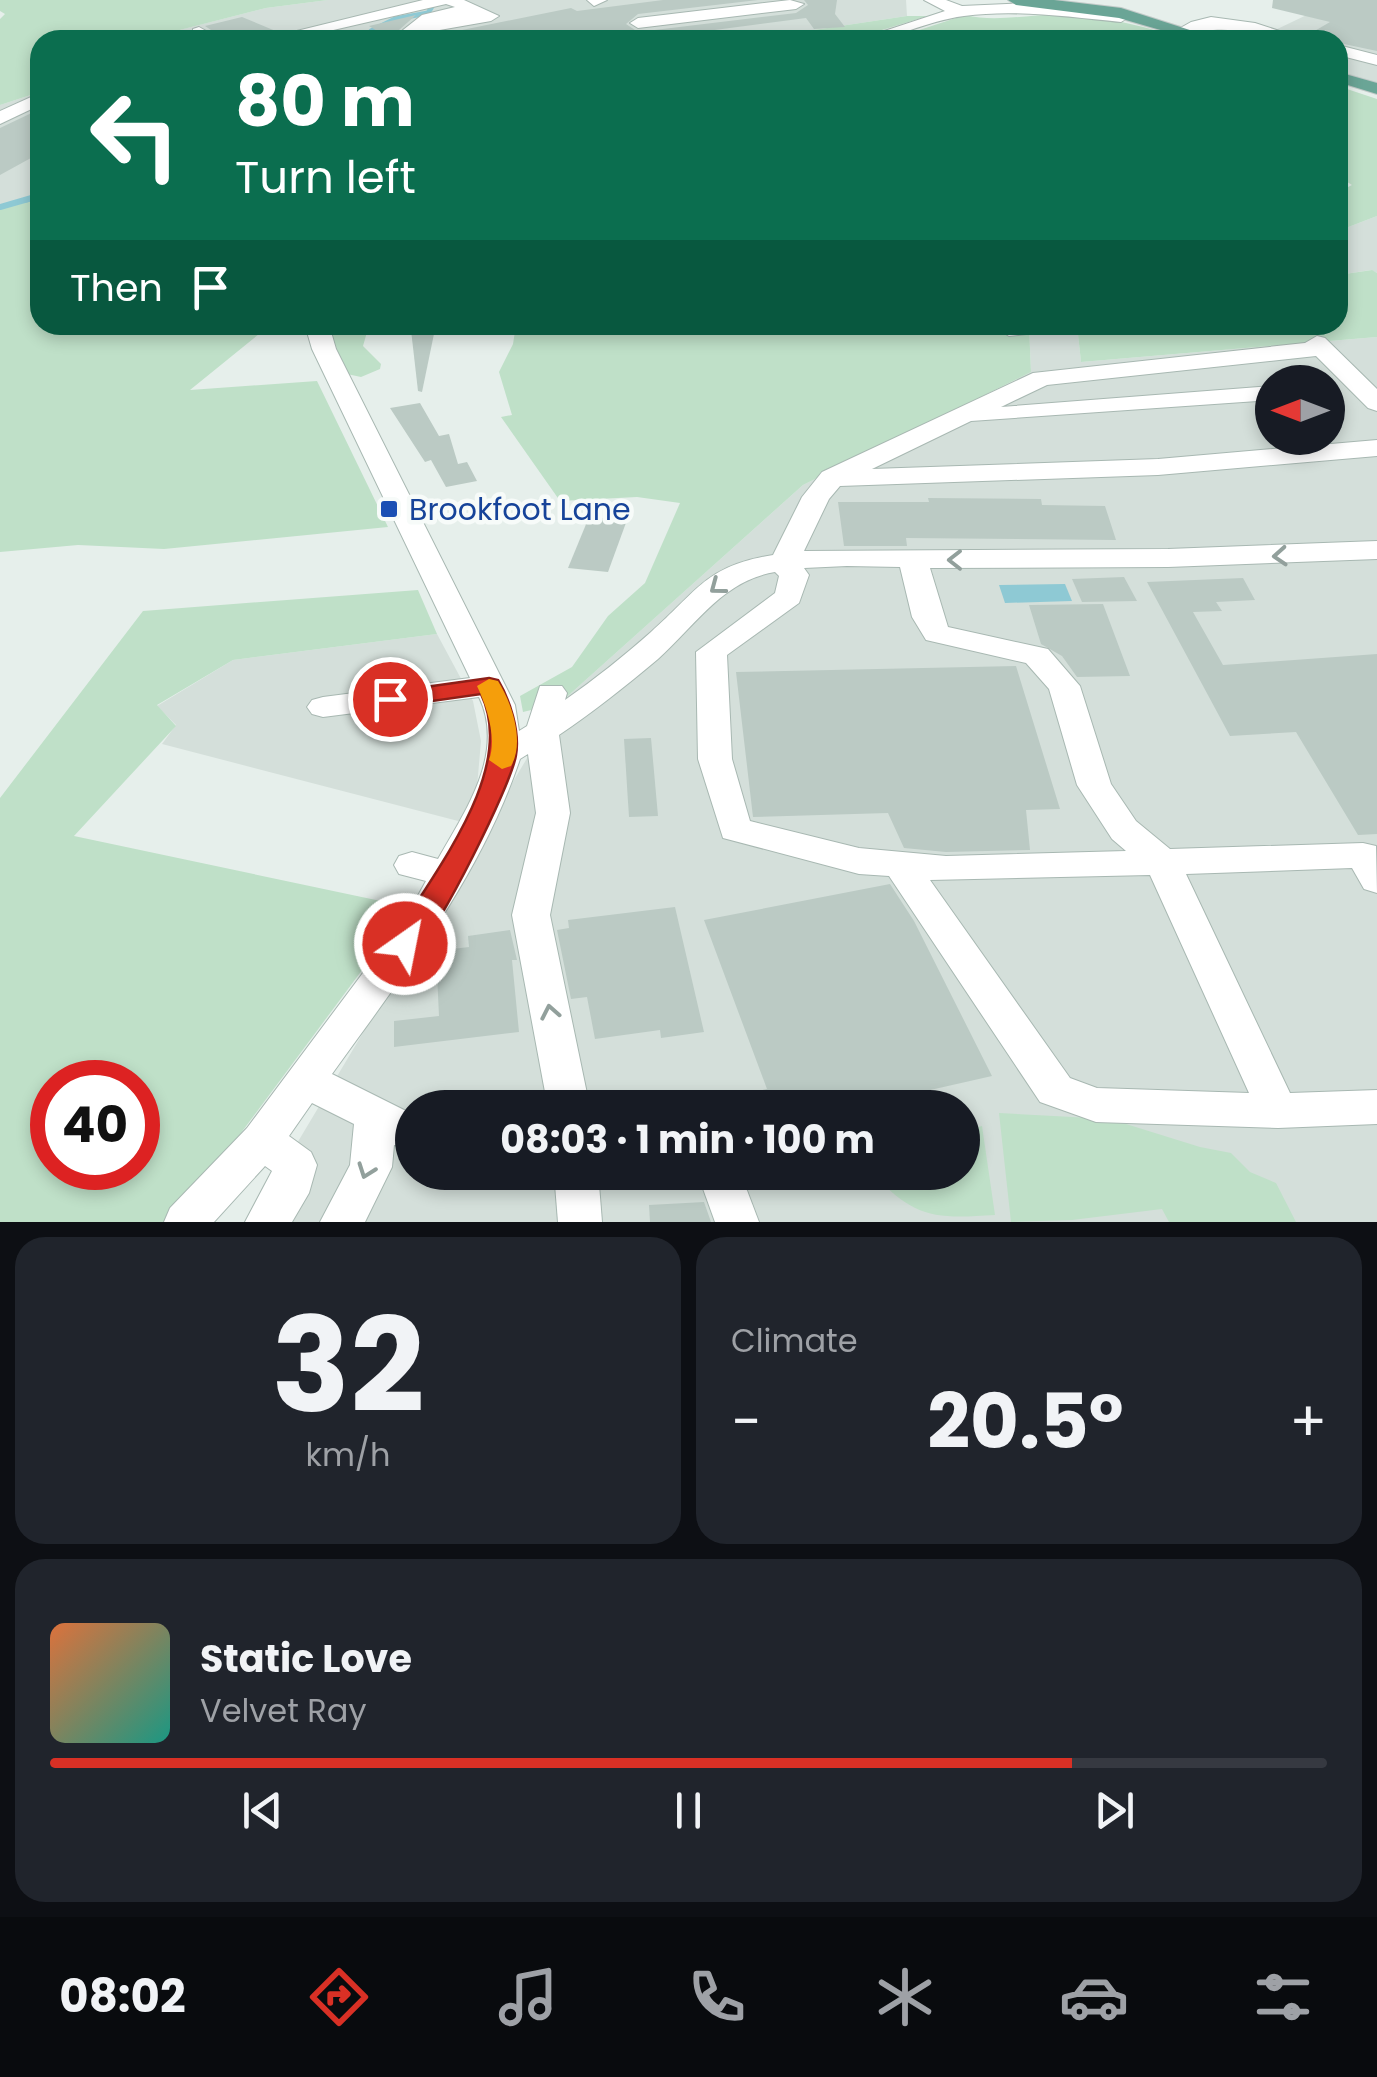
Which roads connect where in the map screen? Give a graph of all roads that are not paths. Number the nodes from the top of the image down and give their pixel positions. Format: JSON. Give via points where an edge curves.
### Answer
{"nodes":[{"id":1,"x":448,"y":0,"type":"edge"},
{"id":2,"x":932,"y":0,"type":"edge"},
{"id":3,"x":1016,"y":0,"type":"edge"},
{"id":4,"x":796,"y":2,"type":"edge"},
{"id":5,"x":474,"y":8,"type":"dead end"},
{"id":6,"x":960,"y":11,"type":"junction"},
{"id":7,"x":1142,"y":19,"type":"junction"},
{"id":8,"x":790,"y":22,"type":"dead end"},
{"id":9,"x":638,"y":23,"type":"dead end"},
{"id":10,"x":312,"y":30,"type":"edge"},
{"id":11,"x":898,"y":30,"type":"edge"},
{"id":12,"x":1180,"y":30,"type":"edge"},
{"id":13,"x":1185,"y":30,"type":"edge"},
{"id":14,"x":1258,"y":30,"type":"edge"},
{"id":15,"x":1348,"y":53,"type":"edge"},
{"id":16,"x":1377,"y":60,"type":"edge"},
{"id":17,"x":1348,"y":81,"type":"edge"},
{"id":18,"x":1377,"y":89,"type":"edge"},
{"id":19,"x":30,"y":103,"type":"edge"},
{"id":20,"x":0,"y":118,"type":"edge"},
{"id":21,"x":320,"y":335,"type":"edge"},
{"id":22,"x":1255,"y":394,"type":"edge"},
{"id":23,"x":1369,"y":394,"type":"edge"},
{"id":24,"x":962,"y":418,"type":"junction"},
{"id":25,"x":1377,"y":448,"type":"edge"},
{"id":26,"x":832,"y":478,"type":"junction"},
{"id":27,"x":1377,"y":550,"type":"edge"},
{"id":28,"x":914,"y":560,"type":"junction"},
{"id":29,"x":783,"y":564,"type":"junction"},
{"id":30,"x":489,"y":686,"type":"junction"},
{"id":31,"x":550,"y":693,"type":"dead end"},
{"id":32,"x":323,"y":707,"type":"dead end"},
{"id":33,"x":542,"y":733,"type":"junction"},
{"id":34,"x":504,"y":753,"type":"junction"},
{"id":35,"x":1162,"y":862,"type":"junction"},
{"id":36,"x":1372,"y":863,"type":"edge"},
{"id":37,"x":900,"y":865,"type":"junction"},
{"id":38,"x":306,"y":1080,"type":"junction"},
{"id":39,"x":565,"y":1090,"type":"edge"},
{"id":40,"x":1377,"y":1107,"type":"edge"},
{"id":41,"x":1278,"y":1111,"type":"junction"},
{"id":42,"x":394,"y":1123,"type":"edge"},
{"id":43,"x":262,"y":1140,"type":"junction"},
{"id":44,"x":577,"y":1190,"type":"edge"},
{"id":45,"x":725,"y":1190,"type":"edge"},
{"id":46,"x":186,"y":1222,"type":"edge"},
{"id":47,"x":267,"y":1222,"type":"edge"},
{"id":48,"x":342,"y":1222,"type":"edge"},
{"id":49,"x":580,"y":1222,"type":"edge"},
{"id":50,"x":737,"y":1222,"type":"edge"}],
"edges":[{"from":1,"to":5,"type":"street"},
{"from":1,"to":10,"type":"street"},
{"from":2,"to":6,"type":"street"},
{"from":3,"to":7,"type":"main road"},
{"from":4,"to":8,"type":"street"},
{"from":4,"to":9,"type":"street"},
{"from":6,"to":7,"type":"street","via":[[1031,8]]},
{"from":6,"to":11,"type":"street"},
{"from":7,"to":12,"type":"main road"},
{"from":13,"to":14,"type":"street","via":[[1226,22]]},
{"from":15,"to":16,"type":"street"},
{"from":17,"to":18,"type":"main road"},
{"from":19,"to":20,"type":"street"},
{"from":21,"to":30,"type":"street"},
{"from":22,"to":24,"type":"street"},
{"from":23,"to":24,"type":"street","via":[[1320,345],[1042,378]]},
{"from":24,"to":26,"type":"street"},
{"from":25,"to":26,"type":"street","via":[[1158,467]]},
{"from":26,"to":29,"type":"street"},
{"from":27,"to":28,"type":"street","one_way":true,"via":[[1246,558]]},
{"from":28,"to":29,"type":"street"},
{"from":28,"to":35,"type":"street","via":[[927,618],[938,634],[1036,656],[1056,672],[1094,784],[1124,830]]},
{"from":29,"to":33,"type":"street","one_way":true,"via":[[734,574],[597,694]]},
{"from":29,"to":37,"type":"street","via":[[794,575],[789,597],[711,652],[715,759],[735,829]]},
{"from":30,"to":32,"type":"street"},
{"from":30,"to":34,"type":"street","via":[[499,705]]},
{"from":31,"to":33,"type":"street"},
{"from":33,"to":34,"type":"street"},
{"from":39,"to":33,"type":"street","one_way":true,"via":[[531,915],[553,814]]},
{"from":34,"to":38,"type":"street","via":[[490,797],[429,870],[423,919]]},
{"from":35,"to":36,"type":"street"},
{"from":35,"to":37,"type":"street"},
{"from":35,"to":41,"type":"street"},
{"from":37,"to":41,"type":"street","via":[[1055,1090],[1096,1106]]},
{"from":38,"to":42,"type":"street"},
{"from":38,"to":43,"type":"street"},
{"from":40,"to":41,"type":"street"},
{"from":42,"to":48,"type":"street","one_way":true},
{"from":43,"to":46,"type":"street"},
{"from":43,"to":47,"type":"street","via":[[296,1165]]},
{"from":44,"to":49,"type":"street"},
{"from":45,"to":50,"type":"street"}]}
